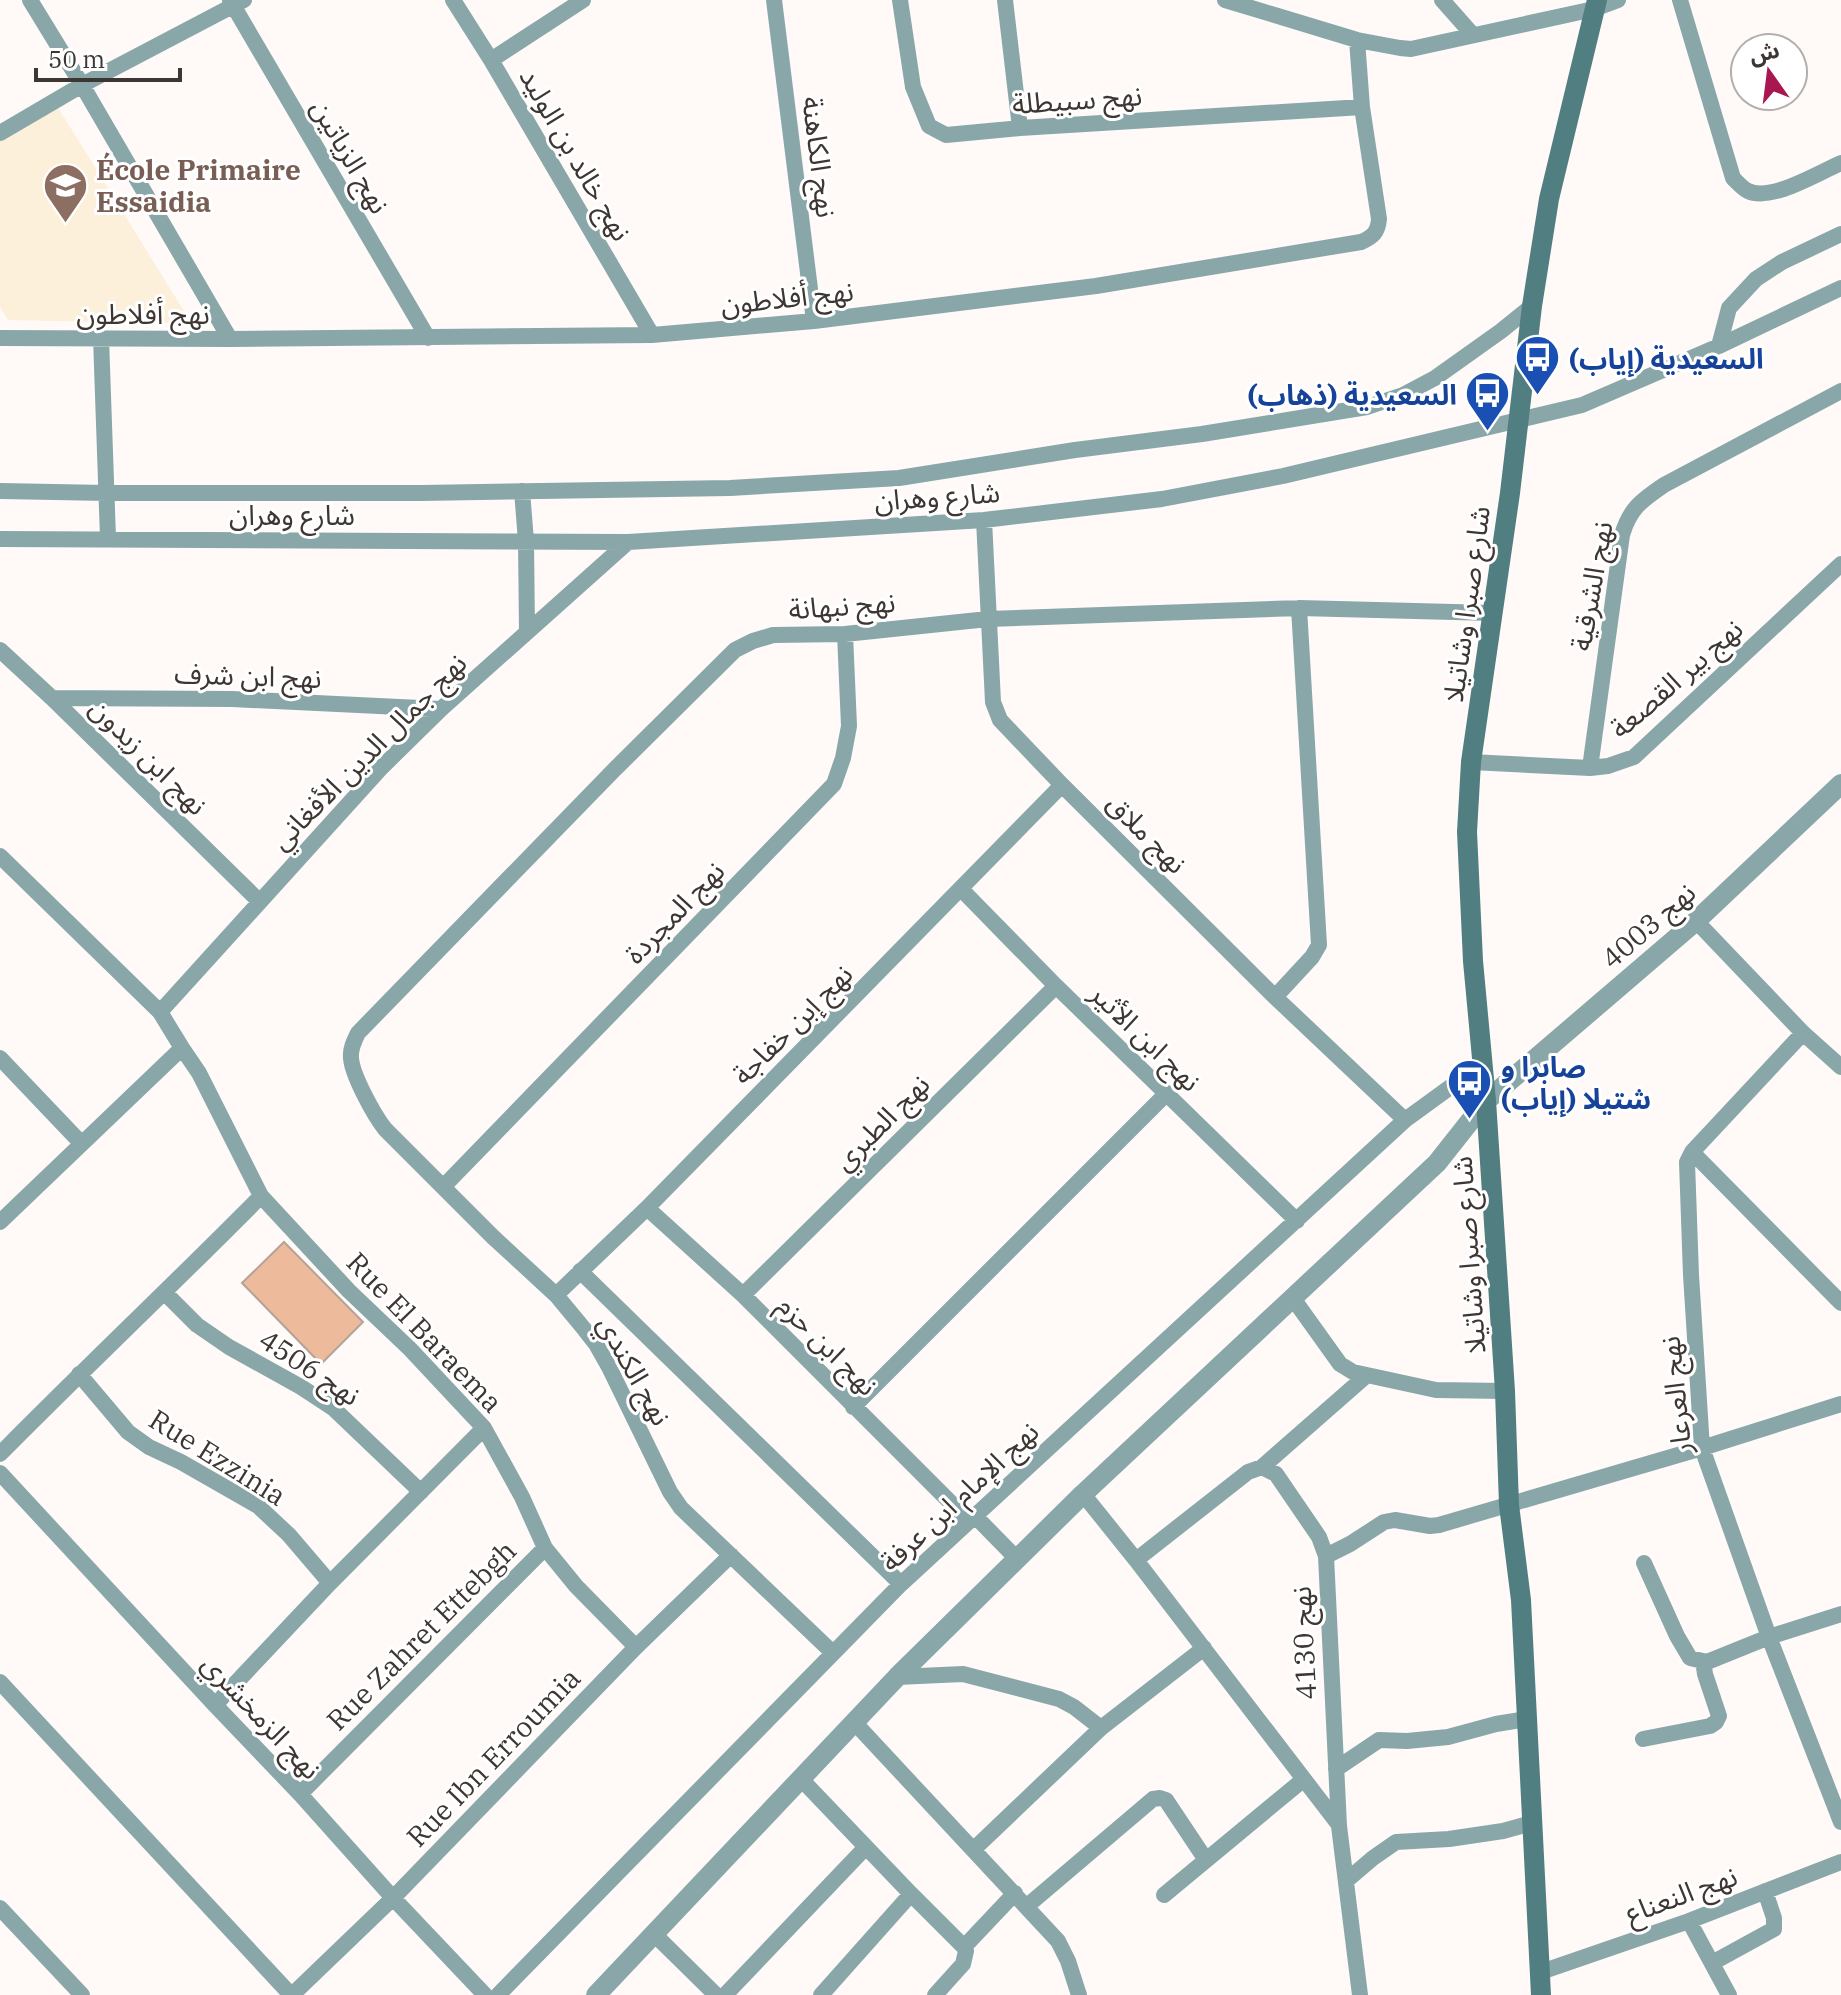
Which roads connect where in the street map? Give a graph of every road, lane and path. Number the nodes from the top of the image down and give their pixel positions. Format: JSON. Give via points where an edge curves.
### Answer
{"nodes":[{"id":1,"x":30,"y":0,"type":"edge"},
{"id":2,"x":453,"y":0,"type":"edge"},
{"id":3,"x":583,"y":0,"type":"edge"},
{"id":4,"x":774,"y":0,"type":"edge"},
{"id":5,"x":900,"y":0,"type":"edge"},
{"id":6,"x":1005,"y":0,"type":"edge"},
{"id":7,"x":1225,"y":0,"type":"edge"},
{"id":8,"x":1442,"y":0,"type":"edge"},
{"id":9,"x":1618,"y":0,"type":"edge"},
{"id":10,"x":1680,"y":0,"type":"edge"},
{"id":11,"x":236,"y":2,"type":"edge"},
{"id":12,"x":1596,"y":4,"type":"edge"},
{"id":13,"x":1473,"y":35,"type":"junction"},
{"id":14,"x":1357,"y":40,"type":"junction"},
{"id":15,"x":491,"y":60,"type":"junction"},
{"id":16,"x":82,"y":85,"type":"junction"},
{"id":17,"x":1362,"y":107,"type":"junction"},
{"id":18,"x":1020,"y":128,"type":"junction"},
{"id":19,"x":0,"y":133,"type":"edge"},
{"id":20,"x":1841,"y":163,"type":"edge"},
{"id":21,"x":1841,"y":234,"type":"edge"},
{"id":22,"x":1841,"y":288,"type":"edge"},
{"id":23,"x":1532,"y":306,"type":"junction"},
{"id":24,"x":814,"y":321,"type":"junction"},
{"id":25,"x":652,"y":335,"type":"junction"},
{"id":26,"x":0,"y":338,"type":"edge"},
{"id":27,"x":101,"y":338,"type":"junction"},
{"id":28,"x":428,"y":338,"type":"junction"},
{"id":29,"x":230,"y":339,"type":"junction"},
{"id":30,"x":1719,"y":346,"type":"junction"},
{"id":31,"x":1841,"y":391,"type":"edge"},
{"id":32,"x":1519,"y":419,"type":"junction"},
{"id":33,"x":0,"y":491,"type":"edge"},
{"id":34,"x":522,"y":491,"type":"junction"},
{"id":35,"x":107,"y":493,"type":"junction"},
{"id":36,"x":984,"y":520,"type":"junction"},
{"id":37,"x":108,"y":538,"type":"junction"},
{"id":38,"x":0,"y":539,"type":"edge"},
{"id":39,"x":526,"y":541,"type":"junction"},
{"id":40,"x":628,"y":542,"type":"junction"},
{"id":41,"x":1841,"y":564,"type":"edge"},
{"id":42,"x":1299,"y":608,"type":"junction"},
{"id":43,"x":1492,"y":613,"type":"junction"},
{"id":44,"x":988,"y":619,"type":"junction"},
{"id":45,"x":527,"y":632,"type":"junction"},
{"id":46,"x":845,"y":634,"type":"junction"},
{"id":47,"x":0,"y":650,"type":"edge"},
{"id":48,"x":52,"y":698,"type":"junction"},
{"id":49,"x":441,"y":709,"type":"junction"},
{"id":50,"x":1471,"y":762,"type":"junction"},
{"id":51,"x":1590,"y":768,"type":"junction"},
{"id":52,"x":1841,"y":784,"type":"edge"},
{"id":53,"x":1062,"y":785,"type":"junction"},
{"id":54,"x":0,"y":856,"type":"edge"},
{"id":55,"x":961,"y":889,"type":"junction"},
{"id":56,"x":259,"y":901,"type":"junction"},
{"id":57,"x":1696,"y":921,"type":"junction"},
{"id":58,"x":1056,"y":986,"type":"junction"},
{"id":59,"x":1275,"y":997,"type":"junction"},
{"id":60,"x":160,"y":1012,"type":"junction"},
{"id":61,"x":358,"y":1033,"type":"joint"},
{"id":62,"x":1803,"y":1033,"type":"junction"},
{"id":63,"x":182,"y":1048,"type":"junction"},
{"id":64,"x":0,"y":1058,"type":"edge"},
{"id":65,"x":1482,"y":1064,"type":"junction"},
{"id":66,"x":1841,"y":1067,"type":"edge"},
{"id":67,"x":1167,"y":1093,"type":"junction"},
{"id":68,"x":1486,"y":1101,"type":"junction"},
{"id":69,"x":1405,"y":1120,"type":"junction"},
{"id":70,"x":81,"y":1143,"type":"junction"},
{"id":71,"x":1692,"y":1152,"type":"junction"},
{"id":72,"x":444,"y":1186,"type":"junction"},
{"id":73,"x":261,"y":1196,"type":"junction"},
{"id":74,"x":647,"y":1208,"type":"junction"},
{"id":75,"x":1297,"y":1221,"type":"junction"},
{"id":76,"x":0,"y":1222,"type":"edge"},
{"id":77,"x":580,"y":1271,"type":"junction"},
{"id":78,"x":165,"y":1293,"type":"junction"},
{"id":79,"x":556,"y":1295,"type":"junction"},
{"id":80,"x":743,"y":1295,"type":"junction"},
{"id":81,"x":1292,"y":1297,"type":"junction"},
{"id":82,"x":1841,"y":1303,"type":"edge"},
{"id":83,"x":79,"y":1374,"type":"junction"},
{"id":84,"x":1367,"y":1375,"type":"junction"},
{"id":85,"x":1505,"y":1391,"type":"junction"},
{"id":86,"x":1841,"y":1404,"type":"edge"},
{"id":87,"x":853,"y":1407,"type":"junction"},
{"id":88,"x":484,"y":1428,"type":"junction"},
{"id":89,"x":1702,"y":1448,"type":"junction"},
{"id":90,"x":0,"y":1454,"type":"edge"},
{"id":91,"x":1262,"y":1467,"type":"junction"},
{"id":92,"x":0,"y":1473,"type":"edge"},
{"id":93,"x":421,"y":1492,"type":"junction"},
{"id":94,"x":1083,"y":1494,"type":"junction"},
{"id":95,"x":1509,"y":1505,"type":"junction"},
{"id":96,"x":972,"y":1518,"type":"junction"},
{"id":97,"x":545,"y":1548,"type":"junction"},
{"id":98,"x":731,"y":1555,"type":"junction"},
{"id":99,"x":1326,"y":1556,"type":"junction"},
{"id":100,"x":1017,"y":1559,"type":"junction"},
{"id":101,"x":1136,"y":1560,"type":"junction"},
{"id":102,"x":1644,"y":1563,"type":"dead end"},
{"id":103,"x":330,"y":1583,"type":"junction"},
{"id":104,"x":901,"y":1584,"type":"junction"},
{"id":105,"x":1841,"y":1614,"type":"edge"},
{"id":106,"x":1769,"y":1637,"type":"junction"},
{"id":107,"x":636,"y":1647,"type":"junction"},
{"id":108,"x":1204,"y":1648,"type":"junction"},
{"id":109,"x":833,"y":1653,"type":"junction"},
{"id":110,"x":1707,"y":1662,"type":"junction"},
{"id":111,"x":897,"y":1677,"type":"junction"},
{"id":112,"x":0,"y":1682,"type":"edge"},
{"id":113,"x":215,"y":1705,"type":"junction"},
{"id":114,"x":1527,"y":1719,"type":"junction"},
{"id":115,"x":854,"y":1722,"type":"junction"},
{"id":116,"x":1101,"y":1728,"type":"junction"},
{"id":117,"x":1643,"y":1739,"type":"dead end"},
{"id":118,"x":1336,"y":1769,"type":"junction"},
{"id":119,"x":801,"y":1779,"type":"junction"},
{"id":120,"x":1304,"y":1779,"type":"junction"},
{"id":121,"x":300,"y":1794,"type":"junction"},
{"id":122,"x":1841,"y":1822,"type":"edge"},
{"id":123,"x":1532,"y":1823,"type":"junction"},
{"id":124,"x":1339,"y":1826,"type":"junction"},
{"id":125,"x":866,"y":1847,"type":"junction"},
{"id":126,"x":974,"y":1849,"type":"junction"},
{"id":127,"x":1206,"y":1860,"type":"junction"},
{"id":128,"x":1841,"y":1862,"type":"edge"},
{"id":129,"x":1346,"y":1881,"type":"junction"},
{"id":130,"x":1765,"y":1891,"type":"junction"},
{"id":131,"x":1015,"y":1893,"type":"junction"},
{"id":132,"x":911,"y":1894,"type":"junction"},
{"id":133,"x":1164,"y":1895,"type":"dead end"},
{"id":134,"x":393,"y":1898,"type":"junction"},
{"id":135,"x":1027,"y":1906,"type":"junction"},
{"id":136,"x":0,"y":1908,"type":"edge"},
{"id":137,"x":1689,"y":1921,"type":"junction"},
{"id":138,"x":654,"y":1934,"type":"junction"},
{"id":139,"x":964,"y":1947,"type":"junction"},
{"id":140,"x":1712,"y":1963,"type":"junction"},
{"id":141,"x":1538,"y":1973,"type":"junction"},
{"id":142,"x":82,"y":1995,"type":"edge"},
{"id":143,"x":291,"y":1995,"type":"edge"},
{"id":144,"x":485,"y":1995,"type":"edge"},
{"id":145,"x":498,"y":1995,"type":"edge"},
{"id":146,"x":596,"y":1995,"type":"edge"},
{"id":147,"x":716,"y":1995,"type":"edge"},
{"id":148,"x":725,"y":1995,"type":"edge"},
{"id":149,"x":821,"y":1995,"type":"edge"},
{"id":150,"x":935,"y":1995,"type":"edge"},
{"id":151,"x":1079,"y":1995,"type":"edge"},
{"id":152,"x":1360,"y":1995,"type":"edge"},
{"id":153,"x":1541,"y":1995,"type":"edge"},
{"id":154,"x":1729,"y":1995,"type":"edge"}],
"edges":[{"from":1,"to":16,"type":"street"},
{"from":2,"to":15,"type":"street","name":"نهج خالد بن الوليد"},
{"from":3,"to":15,"type":"street"},
{"from":4,"to":24,"type":"street","name":"نهج الكاهنة"},
{"from":5,"to":18,"type":"street","name":"نهج سبيطلة","via":[[913,87],[929,126],[946,135]]},
{"from":6,"to":18,"type":"street"},
{"from":7,"to":14,"type":"street"},
{"from":8,"to":13,"type":"street"},
{"from":9,"to":12,"type":"street"},
{"from":10,"to":20,"type":"street","via":[[1733,178],[1746,191],[1775,192]]},
{"from":11,"to":16,"type":"street"},
{"from":11,"to":28,"type":"street","name":"نهج الزياتين"},
{"from":12,"to":13,"type":"street"},
{"from":12,"to":23,"type":"main road","name":"شارع صبرا وشاتيلا","via":[[1549,199]]},
{"from":13,"to":14,"type":"street","via":[[1411,49]]},
{"from":14,"to":17,"type":"street","name":"نهج أفلاطون"},
{"from":15,"to":25,"type":"street","name":"نهج خالد بن الوليد"},
{"from":16,"to":19,"type":"street"},
{"from":16,"to":29,"type":"street"},
{"from":17,"to":18,"type":"street","name":"نهج سبيطلة"},
{"from":17,"to":24,"type":"street","name":"نهج أفلاطون","via":[[1379,219],[1370,239],[1096,286]]},
{"from":21,"to":30,"type":"street","via":[[1756,279],[1729,308]]},
{"from":22,"to":30,"type":"street","name":"شارع وهران"},
{"from":23,"to":32,"type":"main road","name":"شارع صبرا وشاتيلا"},
{"from":23,"to":34,"type":"street","via":[[1435,378],[1367,407],[899,478],[730,488]]},
{"from":24,"to":25,"type":"street","name":"نهج أفلاطون"},
{"from":25,"to":28,"type":"street","name":"نهج أفلاطون"},
{"from":26,"to":27,"type":"street","name":"نهج أفلاطون"},
{"from":27,"to":29,"type":"street","name":"نهج أفلاطون"},
{"from":27,"to":35,"type":"street"},
{"from":28,"to":29,"type":"street","name":"نهج أفلاطون"},
{"from":30,"to":32,"type":"street","name":"شارع وهران","via":[[1582,405]]},
{"from":31,"to":51,"type":"street","name":"نهج الشرقية","via":[[1664,485],[1630,513],[1622,535]]},
{"from":32,"to":36,"type":"street","name":"شارع وهران","via":[[1283,476],[1177,496]]},
{"from":32,"to":43,"type":"main road","name":"شارع صبرا وشاتيلا"},
{"from":33,"to":35,"type":"street"},
{"from":34,"to":35,"type":"street"},
{"from":34,"to":39,"type":"street"},
{"from":35,"to":37,"type":"street"},
{"from":36,"to":40,"type":"street","name":"شارع وهران"},
{"from":36,"to":44,"type":"street","name":"نهج ملاق"},
{"from":37,"to":38,"type":"street","name":"شارع وهران"},
{"from":37,"to":39,"type":"street","name":"شارع وهران"},
{"from":39,"to":40,"type":"street","name":"شارع وهران"},
{"from":39,"to":45,"type":"street"},
{"from":40,"to":45,"type":"street","name":"نهج جمال الدين الأفغاني"},
{"from":41,"to":51,"type":"street","name":"نهج بير القصعة","via":[[1634,757]]},
{"from":42,"to":43,"type":"street","name":"نهج نبهانة"},
{"from":42,"to":44,"type":"street","name":"نهج نبهانة"},
{"from":42,"to":59,"type":"street","via":[[1319,945]]},
{"from":43,"to":50,"type":"main road","name":"شارع صبرا وشاتيلا"},
{"from":44,"to":46,"type":"street","name":"نهج نبهانة"},
{"from":44,"to":53,"type":"street","name":"نهج ملاق","via":[[995,710]]},
{"from":45,"to":49,"type":"street","name":"نهج جمال الدين الأفغاني"},
{"from":46,"to":61,"type":"street","name":"نهج نبهانة","via":[[773,635],[735,650]]},
{"from":46,"to":72,"type":"street","name":"نهج المجردة","via":[[849,726],[834,784]]},
{"from":47,"to":48,"type":"street","name":"نهج ابن زيدون"},
{"from":48,"to":49,"type":"street","name":"نهج ابن شرف","via":[[232,699]]},
{"from":48,"to":56,"type":"street","name":"نهج ابن زيدون"},
{"from":49,"to":56,"type":"street","name":"نهج جمال الدين الأفغاني"},
{"from":50,"to":51,"type":"street","name":"نهج بير القصعة"},
{"from":50,"to":65,"type":"main road","name":"شارع صبرا وشاتيلا","via":[[1467,832]]},
{"from":52,"to":57,"type":"street","name":"نهج 4003"},
{"from":53,"to":55,"type":"street","name":"نهج إبن خفاجة"},
{"from":53,"to":59,"type":"street","name":"نهج ملاق"},
{"from":54,"to":60,"type":"street","name":"Rue El Baraema"},
{"from":55,"to":58,"type":"street","name":"نهج ابن الأثير"},
{"from":55,"to":74,"type":"street","name":"نهج إبن خفاجة"},
{"from":56,"to":60,"type":"street","name":"نهج جمال الدين الأفغاني"},
{"from":57,"to":62,"type":"street"},
{"from":57,"to":68,"type":"street","name":"نهج 4003"},
{"from":58,"to":67,"type":"street","name":"نهج ابن الأثير"},
{"from":58,"to":80,"type":"street","name":"نهج الطبري"},
{"from":59,"to":69,"type":"street","name":"نهج ملاق"},
{"from":60,"to":63,"type":"street","name":"Rue El Baraema"},
{"from":61,"to":72,"type":"street","name":"نهج الكندي","via":[[351,1061],[376,1117]]},
{"from":62,"to":66,"type":"street"},
{"from":62,"to":71,"type":"street"},
{"from":63,"to":70,"type":"street"},
{"from":63,"to":73,"type":"street","name":"Rue El Baraema"},
{"from":64,"to":70,"type":"street"},
{"from":65,"to":68,"type":"main road","name":"شارع صبرا وشاتيلا"},
{"from":65,"to":69,"type":"street","name":"نهج الإمام ابن عرفة"},
{"from":67,"to":75,"type":"street","name":"نهج ابن الأثير"},
{"from":67,"to":87,"type":"street"},
{"from":68,"to":81,"type":"street","name":"نهج 4003","via":[[1437,1163]]},
{"from":68,"to":85,"type":"main road","name":"شارع صبرا وشاتيلا"},
{"from":69,"to":75,"type":"street","name":"نهج الإمام ابن عرفة"},
{"from":70,"to":76,"type":"street"},
{"from":71,"to":82,"type":"street"},
{"from":71,"to":89,"type":"street","name":"نهج العرعار","via":[[1687,1162]]},
{"from":72,"to":79,"type":"street","name":"نهج الكندي"},
{"from":73,"to":78,"type":"street"},
{"from":73,"to":88,"type":"street","name":"Rue El Baraema"},
{"from":74,"to":77,"type":"street","name":"نهج إبن خفاجة"},
{"from":74,"to":80,"type":"street","name":"نهج ابن حزم"},
{"from":75,"to":96,"type":"street","name":"نهج الإمام ابن عرفة"},
{"from":77,"to":79,"type":"street","name":"نهج إبن خفاجة"},
{"from":77,"to":104,"type":"street"},
{"from":78,"to":83,"type":"street"},
{"from":78,"to":93,"type":"street","name":"نهج 4506","via":[[229,1347],[333,1408]]},
{"from":79,"to":98,"type":"street","name":"نهج الكندي","via":[[603,1355],[670,1492]]},
{"from":80,"to":87,"type":"street","name":"نهج ابن حزم"},
{"from":81,"to":84,"type":"street","via":[[1340,1364]]},
{"from":81,"to":94,"type":"street","name":"نهج 4003"},
{"from":83,"to":90,"type":"street"},
{"from":83,"to":103,"type":"street","name":"Rue Ezzinia","via":[[128,1432],[258,1506]]},
{"from":84,"to":85,"type":"street","via":[[1436,1390]]},
{"from":84,"to":91,"type":"street"},
{"from":85,"to":95,"type":"main road","name":"شارع صبرا وشاتيلا"},
{"from":86,"to":89,"type":"street"},
{"from":87,"to":96,"type":"street","name":"نهج ابن حزم"},
{"from":88,"to":93,"type":"street"},
{"from":88,"to":97,"type":"street","name":"Rue El Baraema"},
{"from":89,"to":95,"type":"street"},
{"from":89,"to":106,"type":"street","name":"نهج العرعار"},
{"from":91,"to":99,"type":"street","name":"نهج 4130","via":[[1276,1474]]},
{"from":91,"to":101,"type":"street","via":[[1248,1472]]},
{"from":92,"to":113,"type":"street","name":"نهج الزمخشري"},
{"from":93,"to":103,"type":"street"},
{"from":94,"to":100,"type":"street","name":"نهج 4003"},
{"from":94,"to":101,"type":"street"},
{"from":95,"to":99,"type":"street","via":[[1439,1525],[1384,1522]]},
{"from":95,"to":114,"type":"main road","name":"شارع صبرا وشاتيلا"},
{"from":96,"to":100,"type":"street","name":"نهج ابن حزم"},
{"from":96,"to":104,"type":"street","name":"نهج الإمام ابن عرفة"},
{"from":97,"to":107,"type":"street","name":"Rue El Baraema"},
{"from":97,"to":121,"type":"street","name":"Rue Zahret Ettebgh"},
{"from":98,"to":107,"type":"street","name":"Rue Ibn Erroumia"},
{"from":98,"to":109,"type":"street","name":"نهج الكندي"},
{"from":99,"to":118,"type":"street","name":"نهج 4130"},
{"from":100,"to":111,"type":"street","name":"نهج 4003"},
{"from":101,"to":108,"type":"street"},
{"from":102,"to":110,"type":"street","via":[[1690,1658]]},
{"from":103,"to":113,"type":"street"},
{"from":104,"to":109,"type":"street","name":"نهج الإمام ابن عرفة"},
{"from":105,"to":106,"type":"street"},
{"from":106,"to":110,"type":"street"},
{"from":106,"to":122,"type":"street","name":"نهج العرعار"},
{"from":107,"to":134,"type":"street","name":"Rue Ibn Erroumia"},
{"from":108,"to":116,"type":"street"},
{"from":108,"to":120,"type":"street"},
{"from":109,"to":145,"type":"street","name":"نهج الإمام ابن عرفة"},
{"from":110,"to":117,"type":"street","via":[[1716,1722]]},
{"from":111,"to":115,"type":"street","name":"نهج 4003"},
{"from":111,"to":116,"type":"street","via":[[963,1674],[1059,1699]]},
{"from":112,"to":143,"type":"street"},
{"from":113,"to":121,"type":"street","name":"نهج الزمخشري"},
{"from":114,"to":118,"type":"street","via":[[1448,1737],[1379,1740]]},
{"from":114,"to":123,"type":"main road","name":"شارع صبرا وشاتيلا"},
{"from":115,"to":119,"type":"street","name":"نهج 4003"},
{"from":115,"to":126,"type":"street"},
{"from":116,"to":126,"type":"street"},
{"from":118,"to":124,"type":"street","name":"نهج 4130"},
{"from":119,"to":125,"type":"street"},
{"from":119,"to":138,"type":"street","name":"نهج 4003"},
{"from":120,"to":124,"type":"street"},
{"from":120,"to":127,"type":"street"},
{"from":121,"to":134,"type":"street","name":"نهج الزمخشري"},
{"from":123,"to":129,"type":"street","via":[[1449,1839],[1396,1842]]},
{"from":123,"to":141,"type":"main road","name":"شارع صبرا وشاتيلا"},
{"from":124,"to":129,"type":"street","name":"نهج 4130"},
{"from":125,"to":132,"type":"street"},
{"from":125,"to":148,"type":"street"},
{"from":126,"to":131,"type":"street"},
{"from":127,"to":133,"type":"street"},
{"from":127,"to":135,"type":"street","via":[[1166,1800],[1153,1799]]},
{"from":128,"to":130,"type":"street","name":"نهج النعناع"},
{"from":129,"to":152,"type":"street","name":"نهج 4130"},
{"from":130,"to":137,"type":"street","name":"نهج النعناع"},
{"from":130,"to":140,"type":"street","via":[[1774,1929]]},
{"from":131,"to":135,"type":"street"},
{"from":131,"to":139,"type":"street"},
{"from":132,"to":139,"type":"street"},
{"from":132,"to":149,"type":"street"},
{"from":134,"to":143,"type":"street","name":"Rue Ibn Erroumia"},
{"from":134,"to":144,"type":"street","name":"نهج الزمخشري"},
{"from":135,"to":151,"type":"street","via":[[1063,1948]]},
{"from":136,"to":142,"type":"street"},
{"from":137,"to":140,"type":"street"},
{"from":137,"to":141,"type":"street","name":"نهج النعناع"},
{"from":138,"to":146,"type":"street","name":"نهج 4003"},
{"from":138,"to":147,"type":"street"},
{"from":139,"to":150,"type":"street","via":[[963,1964]]},
{"from":140,"to":154,"type":"street"},
{"from":141,"to":153,"type":"main road","name":"شارع صبرا وشاتيلا"}]}
